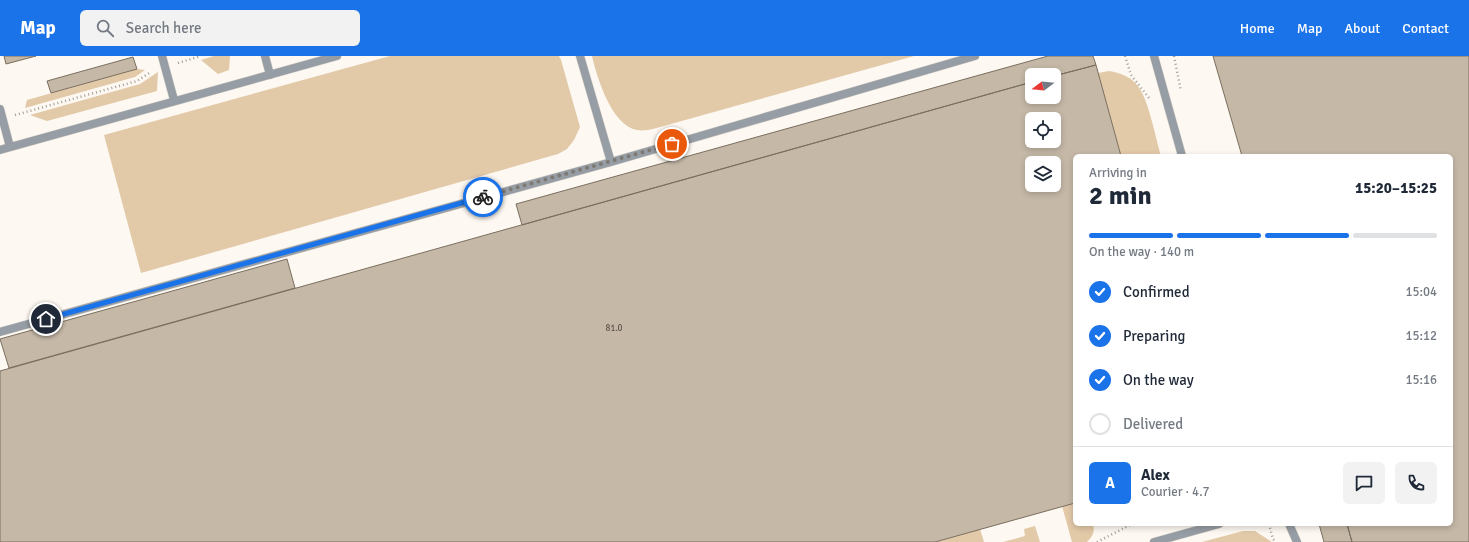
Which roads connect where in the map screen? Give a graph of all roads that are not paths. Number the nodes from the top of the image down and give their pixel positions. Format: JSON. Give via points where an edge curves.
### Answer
{"nodes":[{"id":1,"x":162,"y":56,"type":"edge"},
{"id":2,"x":265,"y":56,"type":"edge"},
{"id":3,"x":337,"y":56,"type":"edge"},
{"id":4,"x":580,"y":56,"type":"edge"},
{"id":5,"x":975,"y":56,"type":"edge"},
{"id":6,"x":1154,"y":56,"type":"edge"},
{"id":7,"x":270,"y":75,"type":"junction"},
{"id":8,"x":174,"y":100,"type":"junction"},
{"id":9,"x":0,"y":109,"type":"edge"},
{"id":10,"x":10,"y":147,"type":"junction"},
{"id":11,"x":0,"y":150,"type":"edge"},
{"id":12,"x":1181,"y":154,"type":"edge"},
{"id":13,"x":612,"y":162,"type":"junction"},
{"id":14,"x":0,"y":332,"type":"edge"},
{"id":15,"x":1212,"y":526,"type":"edge"},
{"id":16,"x":1290,"y":526,"type":"edge"},
{"id":17,"x":1154,"y":542,"type":"edge"},
{"id":18,"x":1297,"y":542,"type":"edge"}],
"edges":[{"from":1,"to":8,"type":"lane"},
{"from":2,"to":7,"type":"lane"},
{"from":3,"to":7,"type":"lane"},
{"from":4,"to":13,"type":"lane"},
{"from":5,"to":13,"type":"lane"},
{"from":6,"to":12,"type":"lane"},
{"from":7,"to":8,"type":"lane"},
{"from":8,"to":10,"type":"lane"},
{"from":9,"to":10,"type":"lane"},
{"from":10,"to":11,"type":"lane"},
{"from":13,"to":14,"type":"lane"},
{"from":15,"to":17,"type":"lane"},
{"from":16,"to":18,"type":"lane"}]}
